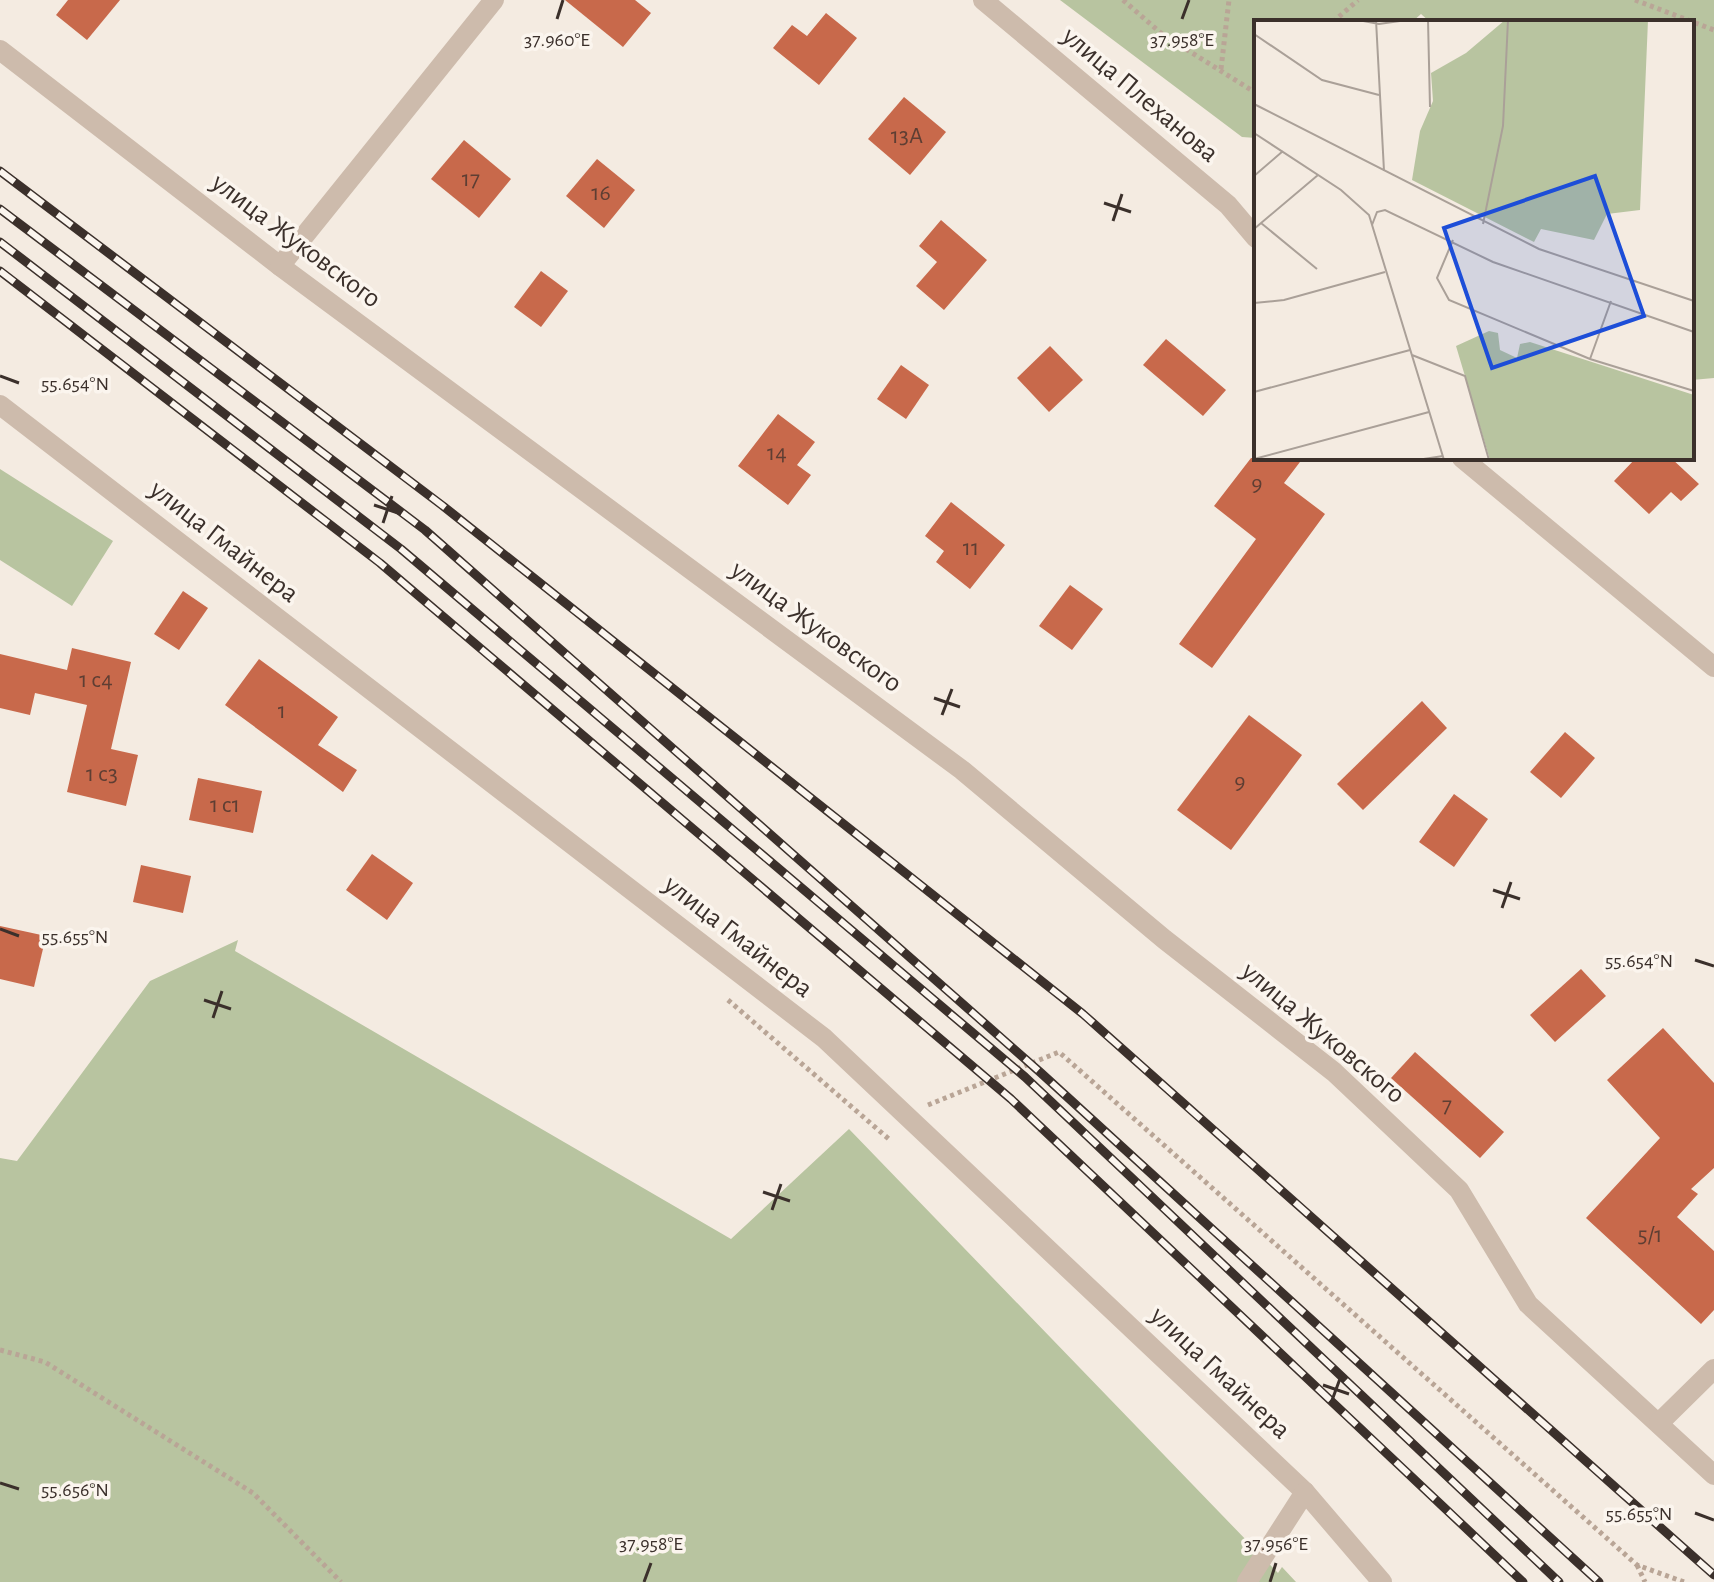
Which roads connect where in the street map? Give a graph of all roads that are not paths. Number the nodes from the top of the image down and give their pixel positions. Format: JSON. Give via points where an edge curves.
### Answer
{"nodes":[{"id":1,"x":494,"y":0,"type":"edge"},
{"id":2,"x":983,"y":0,"type":"edge"},
{"id":3,"x":0,"y":50,"type":"edge"},
{"id":4,"x":1254,"y":236,"type":"edge"},
{"id":5,"x":280,"y":266,"type":"junction"},
{"id":6,"x":0,"y":405,"type":"edge"},
{"id":7,"x":1464,"y":460,"type":"edge"},
{"id":8,"x":1714,"y":667,"type":"edge"},
{"id":9,"x":1714,"y":1369,"type":"edge"},
{"id":10,"x":1659,"y":1423,"type":"junction"},
{"id":11,"x":1714,"y":1475,"type":"edge"},
{"id":12,"x":1305,"y":1492,"type":"junction"},
{"id":13,"x":1247,"y":1582,"type":"edge"},
{"id":14,"x":1382,"y":1582,"type":"edge"}],
"edges":[{"from":1,"to":5,"type":"street"},
{"from":2,"to":4,"type":"street","name":"улица Плеханова","via":[[1228,205]]},
{"from":3,"to":5,"type":"street","name":"улица Жуковского"},
{"from":5,"to":10,"type":"street","name":"улица Жуковского","via":[[962,770],[1334,1072],[1459,1190],[1528,1304]]},
{"from":6,"to":12,"type":"street","name":"улица Гмайнера","via":[[824,1038]]},
{"from":7,"to":8,"type":"street"},
{"from":9,"to":10,"type":"street"},
{"from":10,"to":11,"type":"street","name":"улица Жуковского"},
{"from":12,"to":13,"type":"street"},
{"from":12,"to":14,"type":"street","name":"улица Гмайнера"}]}
